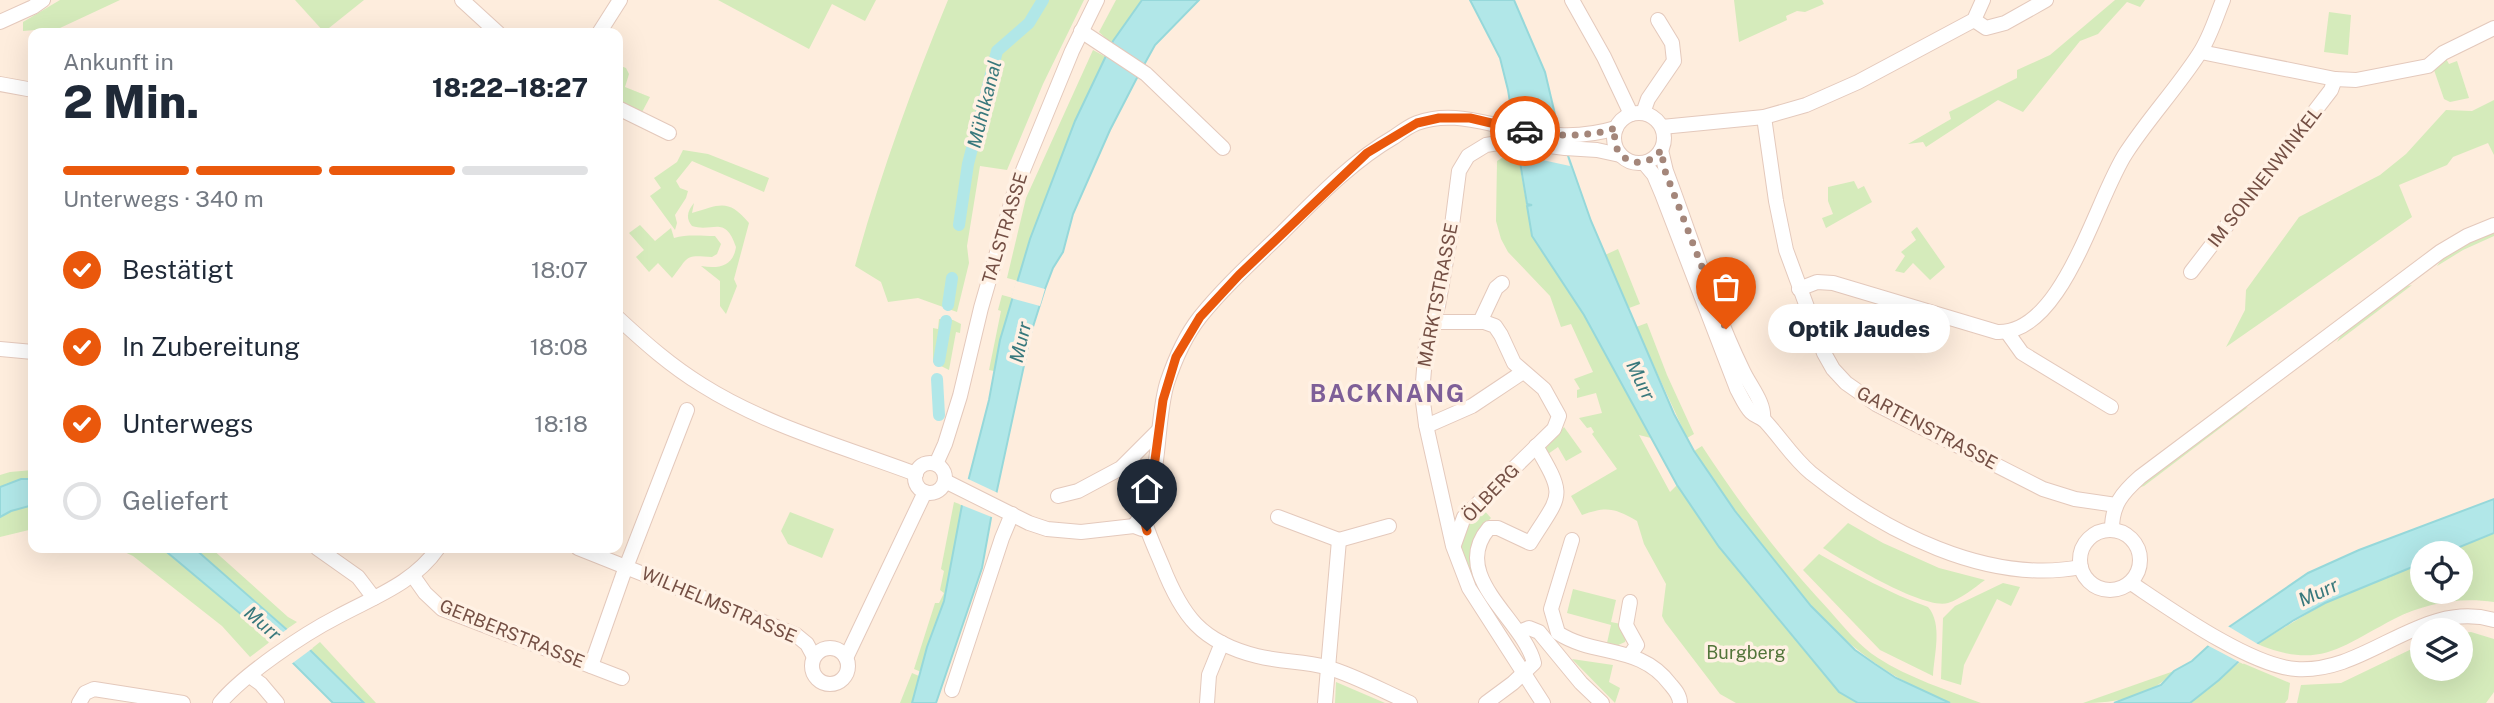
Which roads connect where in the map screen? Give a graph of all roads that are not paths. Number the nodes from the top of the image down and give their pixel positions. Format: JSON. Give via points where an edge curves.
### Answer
{"nodes":[{"id":1,"x":43,"y":0,"type":"edge"},
{"id":2,"x":462,"y":0,"type":"edge"},
{"id":3,"x":620,"y":0,"type":"edge"},
{"id":4,"x":1097,"y":0,"type":"edge"},
{"id":5,"x":1572,"y":0,"type":"edge"},
{"id":6,"x":1983,"y":0,"type":"edge"},
{"id":7,"x":2046,"y":0,"type":"edge"},
{"id":8,"x":2223,"y":0,"type":"edge"},
{"id":9,"x":1658,"y":20,"type":"dead end"},
{"id":10,"x":1974,"y":20,"type":"junction"},
{"id":11,"x":0,"y":22,"type":"edge"},
{"id":12,"x":493,"y":28,"type":"edge"},
{"id":13,"x":602,"y":28,"type":"edge"},
{"id":14,"x":2494,"y":28,"type":"edge"},
{"id":15,"x":1080,"y":31,"type":"junction"},
{"id":16,"x":2201,"y":52,"type":"junction"},
{"id":17,"x":2335,"y":79,"type":"junction"},
{"id":18,"x":0,"y":84,"type":"edge"},
{"id":19,"x":28,"y":89,"type":"edge"},
{"id":20,"x":623,"y":110,"type":"edge"},
{"id":21,"x":1637,"y":113,"type":"junction"},
{"id":22,"x":1764,"y":117,"type":"junction"},
{"id":23,"x":1662,"y":127,"type":"junction"},
{"id":24,"x":1616,"y":128,"type":"junction"},
{"id":25,"x":669,"y":133,"type":"dead end"},
{"id":26,"x":1510,"y":134,"type":"junction"},
{"id":27,"x":1563,"y":142,"type":"junction"},
{"id":28,"x":1223,"y":148,"type":"dead end"},
{"id":29,"x":1661,"y":150,"type":"junction"},
{"id":30,"x":1620,"y":155,"type":"junction"},
{"id":31,"x":1644,"y":163,"type":"junction"},
{"id":32,"x":2494,"y":225,"type":"edge"},
{"id":33,"x":2191,"y":272,"type":"dead end"},
{"id":34,"x":1502,"y":283,"type":"dead end"},
{"id":35,"x":1799,"y":289,"type":"junction"},
{"id":36,"x":623,"y":322,"type":"edge"},
{"id":37,"x":1432,"y":322,"type":"junction"},
{"id":38,"x":1480,"y":322,"type":"junction"},
{"id":39,"x":2007,"y":332,"type":"junction"},
{"id":40,"x":0,"y":349,"type":"edge"},
{"id":41,"x":28,"y":352,"type":"edge"},
{"id":42,"x":1523,"y":372,"type":"junction"},
{"id":43,"x":2111,"y":407,"type":"dead end"},
{"id":44,"x":687,"y":410,"type":"dead end"},
{"id":45,"x":1763,"y":419,"type":"junction"},
{"id":46,"x":1426,"y":425,"type":"junction"},
{"id":47,"x":1159,"y":430,"type":"junction"},
{"id":48,"x":1536,"y":446,"type":"junction"},
{"id":49,"x":936,"y":464,"type":"junction"},
{"id":50,"x":916,"y":474,"type":"junction"},
{"id":51,"x":945,"y":481,"type":"junction"},
{"id":52,"x":925,"y":492,"type":"junction"},
{"id":53,"x":1058,"y":496,"type":"dead end"},
{"id":54,"x":2116,"y":505,"type":"junction"},
{"id":55,"x":1012,"y":514,"type":"junction"},
{"id":56,"x":1278,"y":517,"type":"dead end"},
{"id":57,"x":1141,"y":524,"type":"junction"},
{"id":58,"x":1389,"y":526,"type":"dead end"},
{"id":59,"x":2112,"y":529,"type":"junction"},
{"id":60,"x":1339,"y":540,"type":"junction"},
{"id":61,"x":1572,"y":540,"type":"dead end"},
{"id":62,"x":1453,"y":546,"type":"junction"},
{"id":63,"x":324,"y":553,"type":"edge"},
{"id":64,"x":434,"y":553,"type":"edge"},
{"id":65,"x":591,"y":553,"type":"edge"},
{"id":66,"x":626,"y":566,"type":"junction"},
{"id":67,"x":2081,"y":567,"type":"junction"},
{"id":68,"x":413,"y":576,"type":"junction"},
{"id":69,"x":2131,"y":583,"type":"junction"},
{"id":70,"x":374,"y":598,"type":"junction"},
{"id":71,"x":1630,"y":611,"type":"dead end"},
{"id":72,"x":2494,"y":620,"type":"edge"},
{"id":73,"x":1519,"y":632,"type":"junction"},
{"id":74,"x":1222,"y":643,"type":"junction"},
{"id":75,"x":1630,"y":655,"type":"junction"},
{"id":76,"x":814,"y":657,"type":"junction"},
{"id":77,"x":846,"y":658,"type":"junction"},
{"id":78,"x":591,"y":666,"type":"junction"},
{"id":79,"x":1327,"y":668,"type":"junction"},
{"id":80,"x":1523,"y":671,"type":"junction"},
{"id":81,"x":255,"y":673,"type":"junction"},
{"id":82,"x":622,"y":678,"type":"dead end"},
{"id":83,"x":952,"y":690,"type":"dead end"},
{"id":84,"x":82,"y":698,"type":"edge"},
{"id":85,"x":183,"y":703,"type":"edge"},
{"id":86,"x":220,"y":703,"type":"edge"},
{"id":87,"x":277,"y":703,"type":"edge"},
{"id":88,"x":1207,"y":703,"type":"edge"},
{"id":89,"x":1325,"y":703,"type":"edge"},
{"id":90,"x":1410,"y":703,"type":"edge"},
{"id":91,"x":1486,"y":703,"type":"edge"},
{"id":92,"x":1543,"y":703,"type":"edge"},
{"id":93,"x":1602,"y":703,"type":"edge"},
{"id":94,"x":1680,"y":703,"type":"edge"}],
"edges":[{"from":1,"to":11,"type":"street"},
{"from":2,"to":12,"type":"street"},
{"from":3,"to":13,"type":"street"},
{"from":4,"to":15,"type":"street","name":"TALSTRASSE"},
{"from":5,"to":21,"type":"street"},
{"from":6,"to":10,"type":"street"},
{"from":7,"to":10,"type":"street","via":[[1986,29]]},
{"from":8,"to":16,"type":"street"},
{"from":9,"to":21,"type":"street","via":[[1672,43],[1674,61]]},
{"from":10,"to":22,"type":"street","via":[[1858,82]]},
{"from":14,"to":17,"type":"street","via":[[2443,53],[2428,66],[2356,80]]},
{"from":15,"to":28,"type":"street","via":[[1144,72]]},
{"from":15,"to":49,"type":"street","name":"TALSTRASSE","via":[[1015,190],[961,396]]},
{"from":16,"to":17,"type":"street"},
{"from":16,"to":39,"type":"street","via":[[2124,155],[2067,276],[2024,327]]},
{"from":17,"to":33,"type":"street","name":"IM SONNENWINKEL","via":[[2282,157]]},
{"from":18,"to":19,"type":"street"},
{"from":20,"to":25,"type":"street"},
{"from":21,"to":23,"type":"street","via":[[1656,119]]},
{"from":21,"to":24,"type":"street"},
{"from":22,"to":23,"type":"street"},
{"from":22,"to":35,"type":"street","name":"GARTENSTRASSE","via":[[1776,201]]},
{"from":23,"to":29,"type":"street"},
{"from":24,"to":27,"type":"street"},
{"from":24,"to":30,"type":"street","via":[[1614,142]]},
{"from":26,"to":27,"type":"street"},
{"from":26,"to":37,"type":"street","name":"MARKTSTRASSE","via":[[1468,156],[1460,167]]},
{"from":26,"to":47,"type":"street","via":[[1470,118],[1439,118],[1417,123],[1367,153],[1200,317],[1176,357]]},
{"from":27,"to":30,"type":"street"},
{"from":29,"to":31,"type":"street"},
{"from":29,"to":45,"type":"street","via":[[1706,280],[1742,370],[1764,411]]},
{"from":30,"to":31,"type":"street"},
{"from":31,"to":45,"type":"street","via":[[1662,194],[1737,389],[1752,413]]},
{"from":32,"to":54,"type":"street","via":[[2467,236],[2414,271],[2140,477]]},
{"from":34,"to":38,"type":"street"},
{"from":35,"to":39,"type":"street","via":[[1817,282],[1833,283]]},
{"from":35,"to":54,"type":"street","name":"GARTENSTRASSE","via":[[1827,362],[1846,383],[1876,404],[2043,489]]},
{"from":36,"to":50,"type":"street","via":[[672,365],[732,402]]},
{"from":37,"to":38,"type":"street"},
{"from":37,"to":46,"type":"street","name":"MARKTSTRASSE","via":[[1423,369]]},
{"from":38,"to":42,"type":"street","name":"ÖLBERG","via":[[1494,326]]},
{"from":39,"to":43,"type":"street","via":[[2022,353]]},
{"from":40,"to":41,"type":"street"},
{"from":42,"to":46,"type":"street","via":[[1472,406]]},
{"from":42,"to":48,"type":"street","name":"ÖLBERG","via":[[1547,393],[1559,421]]},
{"from":44,"to":66,"type":"street"},
{"from":45,"to":67,"type":"street","via":[[1810,472],[1854,505],[1918,540],[1970,559],[2020,570]]},
{"from":46,"to":62,"type":"street","name":"MARKTSTRASSE"},
{"from":47,"to":53,"type":"street","via":[[1121,468],[1078,491]]},
{"from":47,"to":57,"type":"street","via":[[1150,497]]},
{"from":48,"to":62,"type":"street","name":"ÖLBERG","via":[[1464,517]]},
{"from":48,"to":73,"type":"street","name":"ÖLBERG","via":[[1557,486],[1557,499],[1530,543],[1489,528],[1478,555],[1483,583]]},
{"from":49,"to":50,"type":"street","via":[[924,464]]},
{"from":49,"to":51,"type":"street","via":[[943,469]]},
{"from":50,"to":52,"type":"street","via":[[916,482]]},
{"from":51,"to":52,"type":"street","via":[[938,491]]},
{"from":51,"to":55,"type":"street"},
{"from":52,"to":77,"type":"street"},
{"from":54,"to":59,"type":"street"},
{"from":55,"to":57,"type":"street","via":[[1064,531]]},
{"from":55,"to":83,"type":"street"},
{"from":56,"to":60,"type":"street"},
{"from":57,"to":74,"type":"street","via":[[1181,607]]},
{"from":58,"to":60,"type":"street"},
{"from":59,"to":67,"type":"street","via":[[2087,541]]},
{"from":59,"to":69,"type":"street","via":[[2131,539],[2138,549],[2139,566]]},
{"from":60,"to":79,"type":"street"},
{"from":61,"to":75,"type":"street","via":[[1551,610],[1558,633],[1571,641]]},
{"from":62,"to":80,"type":"street","name":"MARKTSTRASSE","via":[[1469,588]]},
{"from":63,"to":70,"type":"street","via":[[358,577]]},
{"from":64,"to":68,"type":"street"},
{"from":65,"to":66,"type":"street","name":"WILHELMSTRASSE"},
{"from":66,"to":76,"type":"street","name":"WILHELMSTRASSE","via":[[796,635]]},
{"from":66,"to":78,"type":"street"},
{"from":67,"to":69,"type":"street","via":[[2097,587],[2116,589]]},
{"from":68,"to":70,"type":"street"},
{"from":68,"to":78,"type":"street","name":"GERBERSTRASSE","via":[[442,609]]},
{"from":69,"to":72,"type":"street","via":[[2241,651],[2296,669],[2322,668],[2361,656],[2431,622],[2465,616]]},
{"from":70,"to":81,"type":"street","via":[[318,627]]},
{"from":71,"to":75,"type":"street","via":[[1626,625],[1637,645]]},
{"from":73,"to":80,"type":"street","via":[[1534,661]]},
{"from":73,"to":93,"type":"street","via":[[1532,628]]},
{"from":74,"to":79,"type":"street","via":[[1270,659]]},
{"from":74,"to":88,"type":"street","via":[[1209,675]]},
{"from":75,"to":94,"type":"street","via":[[1649,663],[1667,680]]},
{"from":76,"to":77,"type":"street","via":[[831,648]]},
{"from":76,"to":77,"type":"street","via":[[811,669],[815,677],[831,685],[846,676]]},
{"from":78,"to":82,"type":"street","name":"GERBERSTRASSE"},
{"from":79,"to":89,"type":"street"},
{"from":79,"to":90,"type":"street"},
{"from":80,"to":91,"type":"street"},
{"from":80,"to":92,"type":"street","name":"MARKTSTRASSE"},
{"from":81,"to":86,"type":"street"},
{"from":81,"to":87,"type":"street"},
{"from":84,"to":85,"type":"street","via":[[98,690]]}]}
